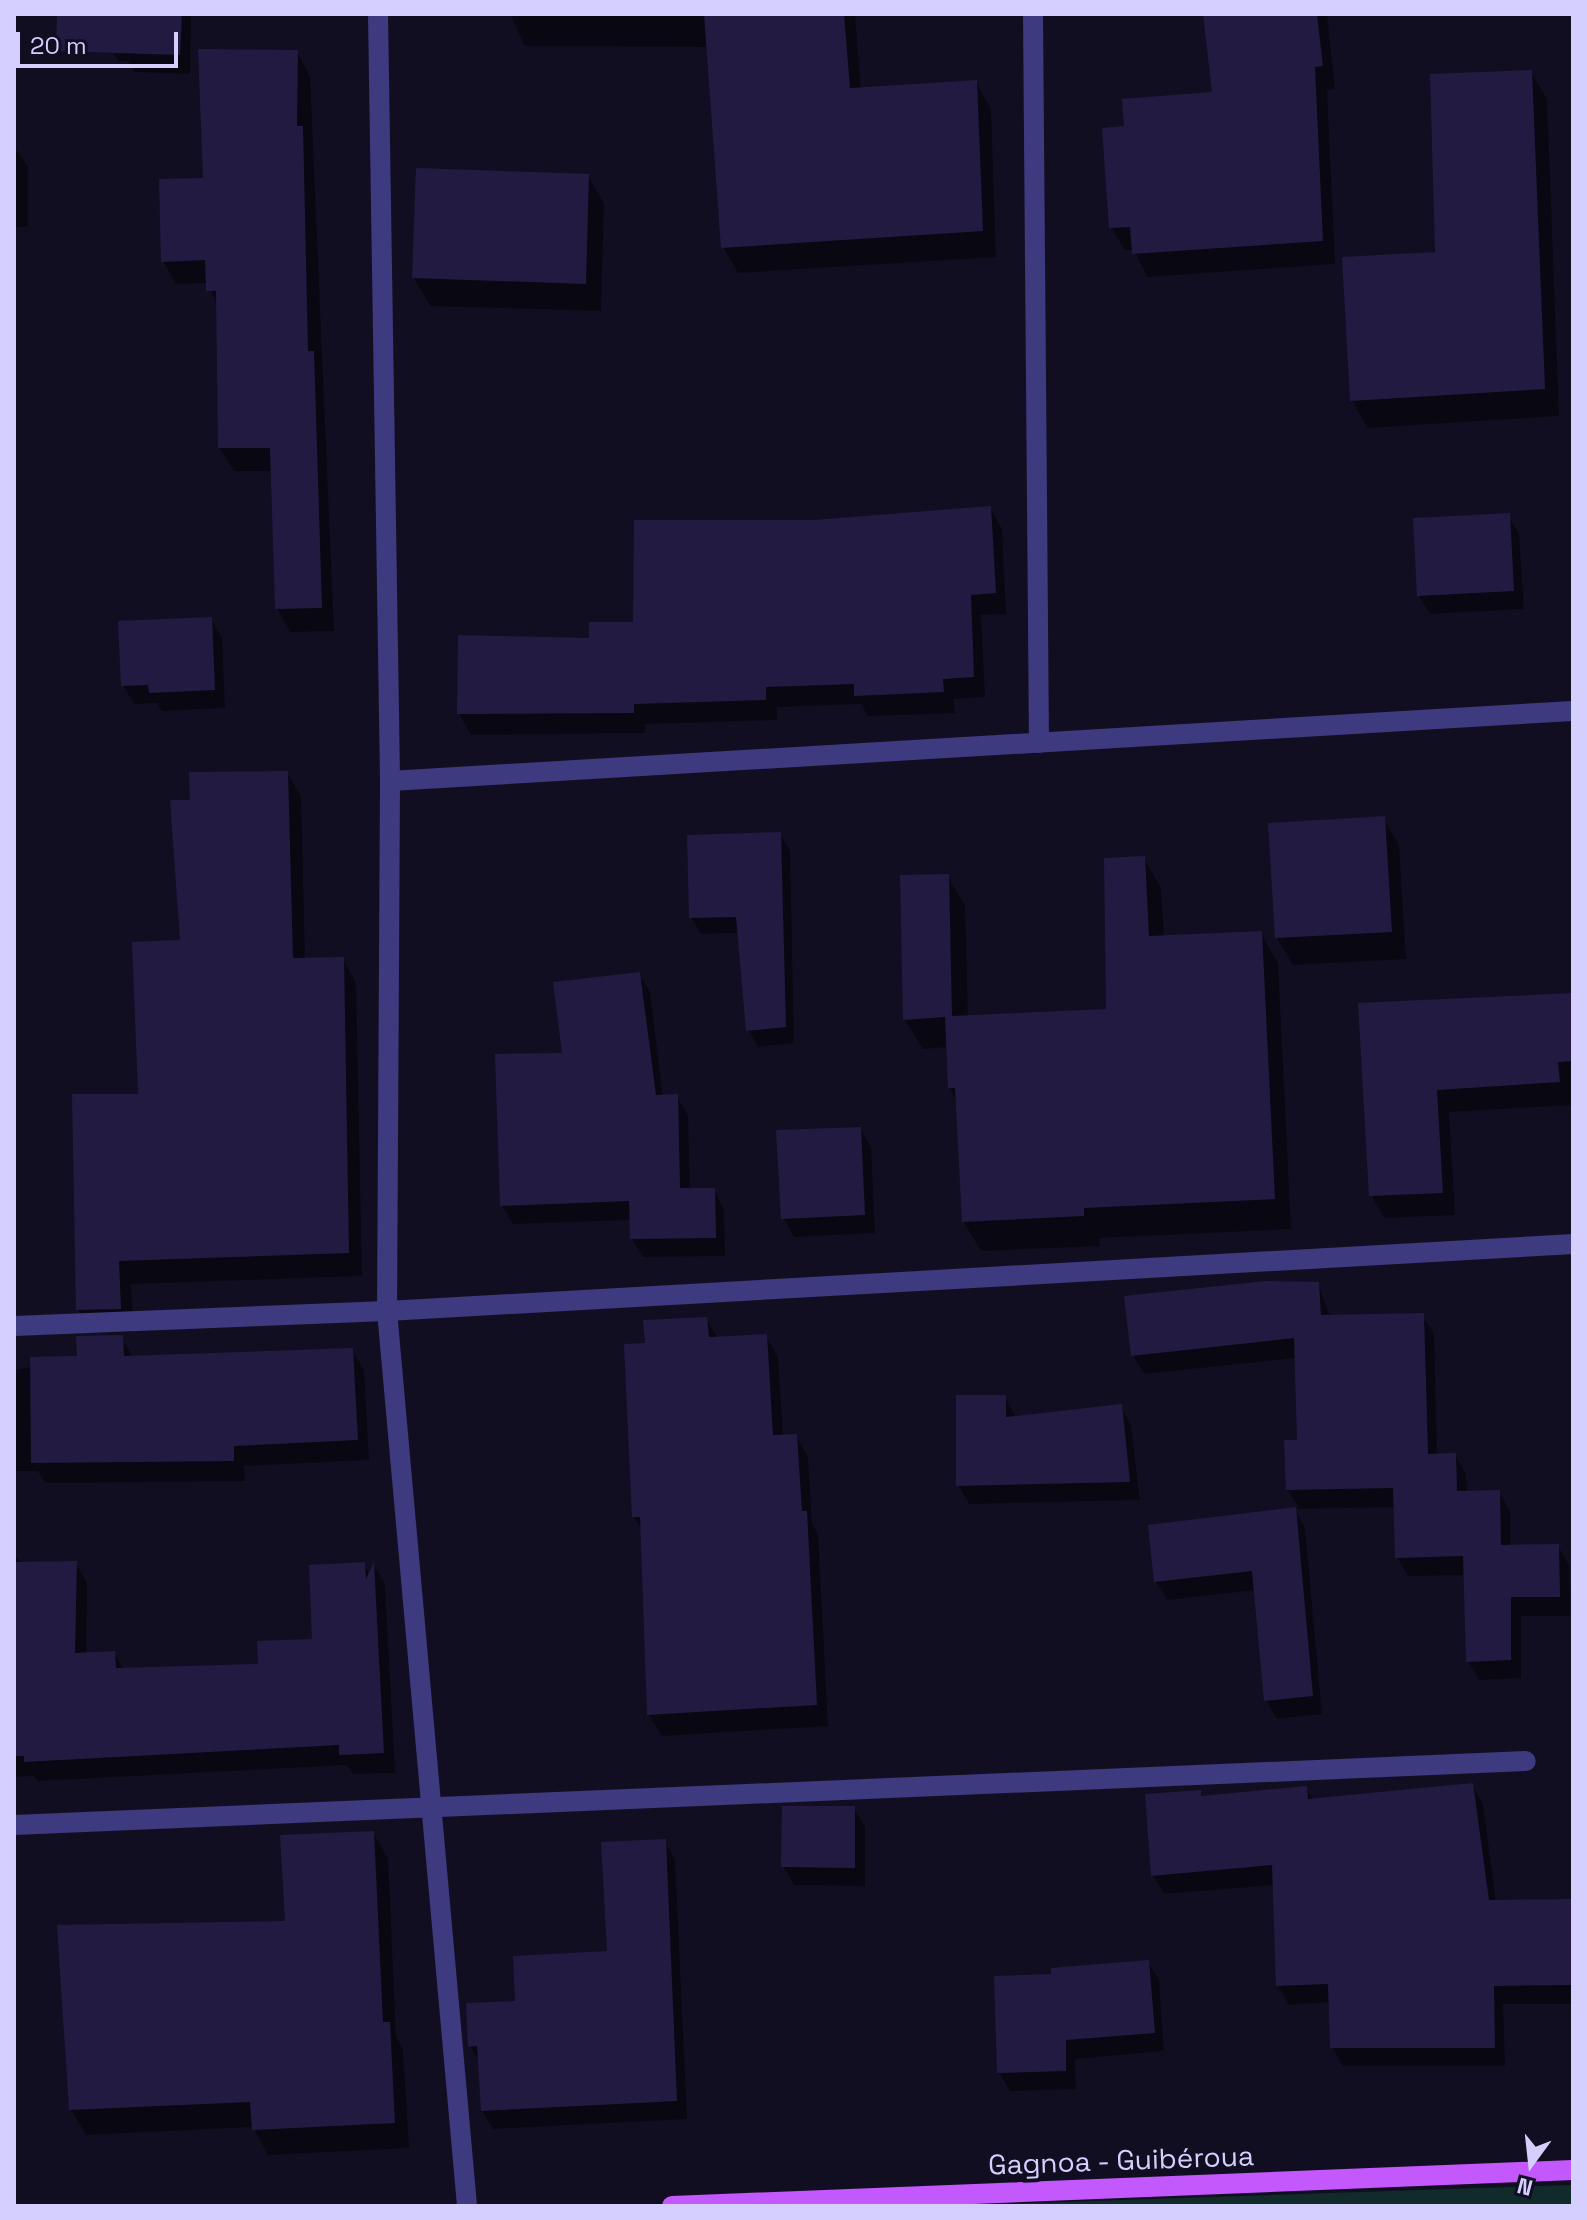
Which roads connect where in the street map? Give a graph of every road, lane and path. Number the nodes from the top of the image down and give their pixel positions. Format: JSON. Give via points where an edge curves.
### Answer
{"nodes":[{"id":1,"x":378,"y":14,"type":"edge"},
{"id":2,"x":1033,"y":14,"type":"edge"},
{"id":3,"x":1573,"y":711,"type":"edge"},
{"id":4,"x":1039,"y":743,"type":"junction"},
{"id":5,"x":390,"y":781,"type":"junction"},
{"id":6,"x":1573,"y":1244,"type":"edge"},
{"id":7,"x":387,"y":1311,"type":"junction"},
{"id":8,"x":14,"y":1326,"type":"edge"},
{"id":9,"x":1526,"y":1761,"type":"dead end"},
{"id":10,"x":432,"y":1810,"type":"junction"},
{"id":11,"x":14,"y":1825,"type":"edge"},
{"id":12,"x":1573,"y":2170,"type":"edge"},
{"id":13,"x":467,"y":2206,"type":"edge"},
{"id":14,"x":672,"y":2206,"type":"edge"}],
"edges":[{"from":1,"to":5,"type":"street"},
{"from":2,"to":4,"type":"street"},
{"from":3,"to":4,"type":"street"},
{"from":4,"to":5,"type":"street"},
{"from":5,"to":7,"type":"street"},
{"from":6,"to":7,"type":"street"},
{"from":7,"to":8,"type":"street"},
{"from":7,"to":10,"type":"street"},
{"from":9,"to":10,"type":"street"},
{"from":10,"to":11,"type":"street"},
{"from":10,"to":13,"type":"street"},
{"from":12,"to":14,"type":"main road","name":"Gagnoa - Guibéroua"}]}
